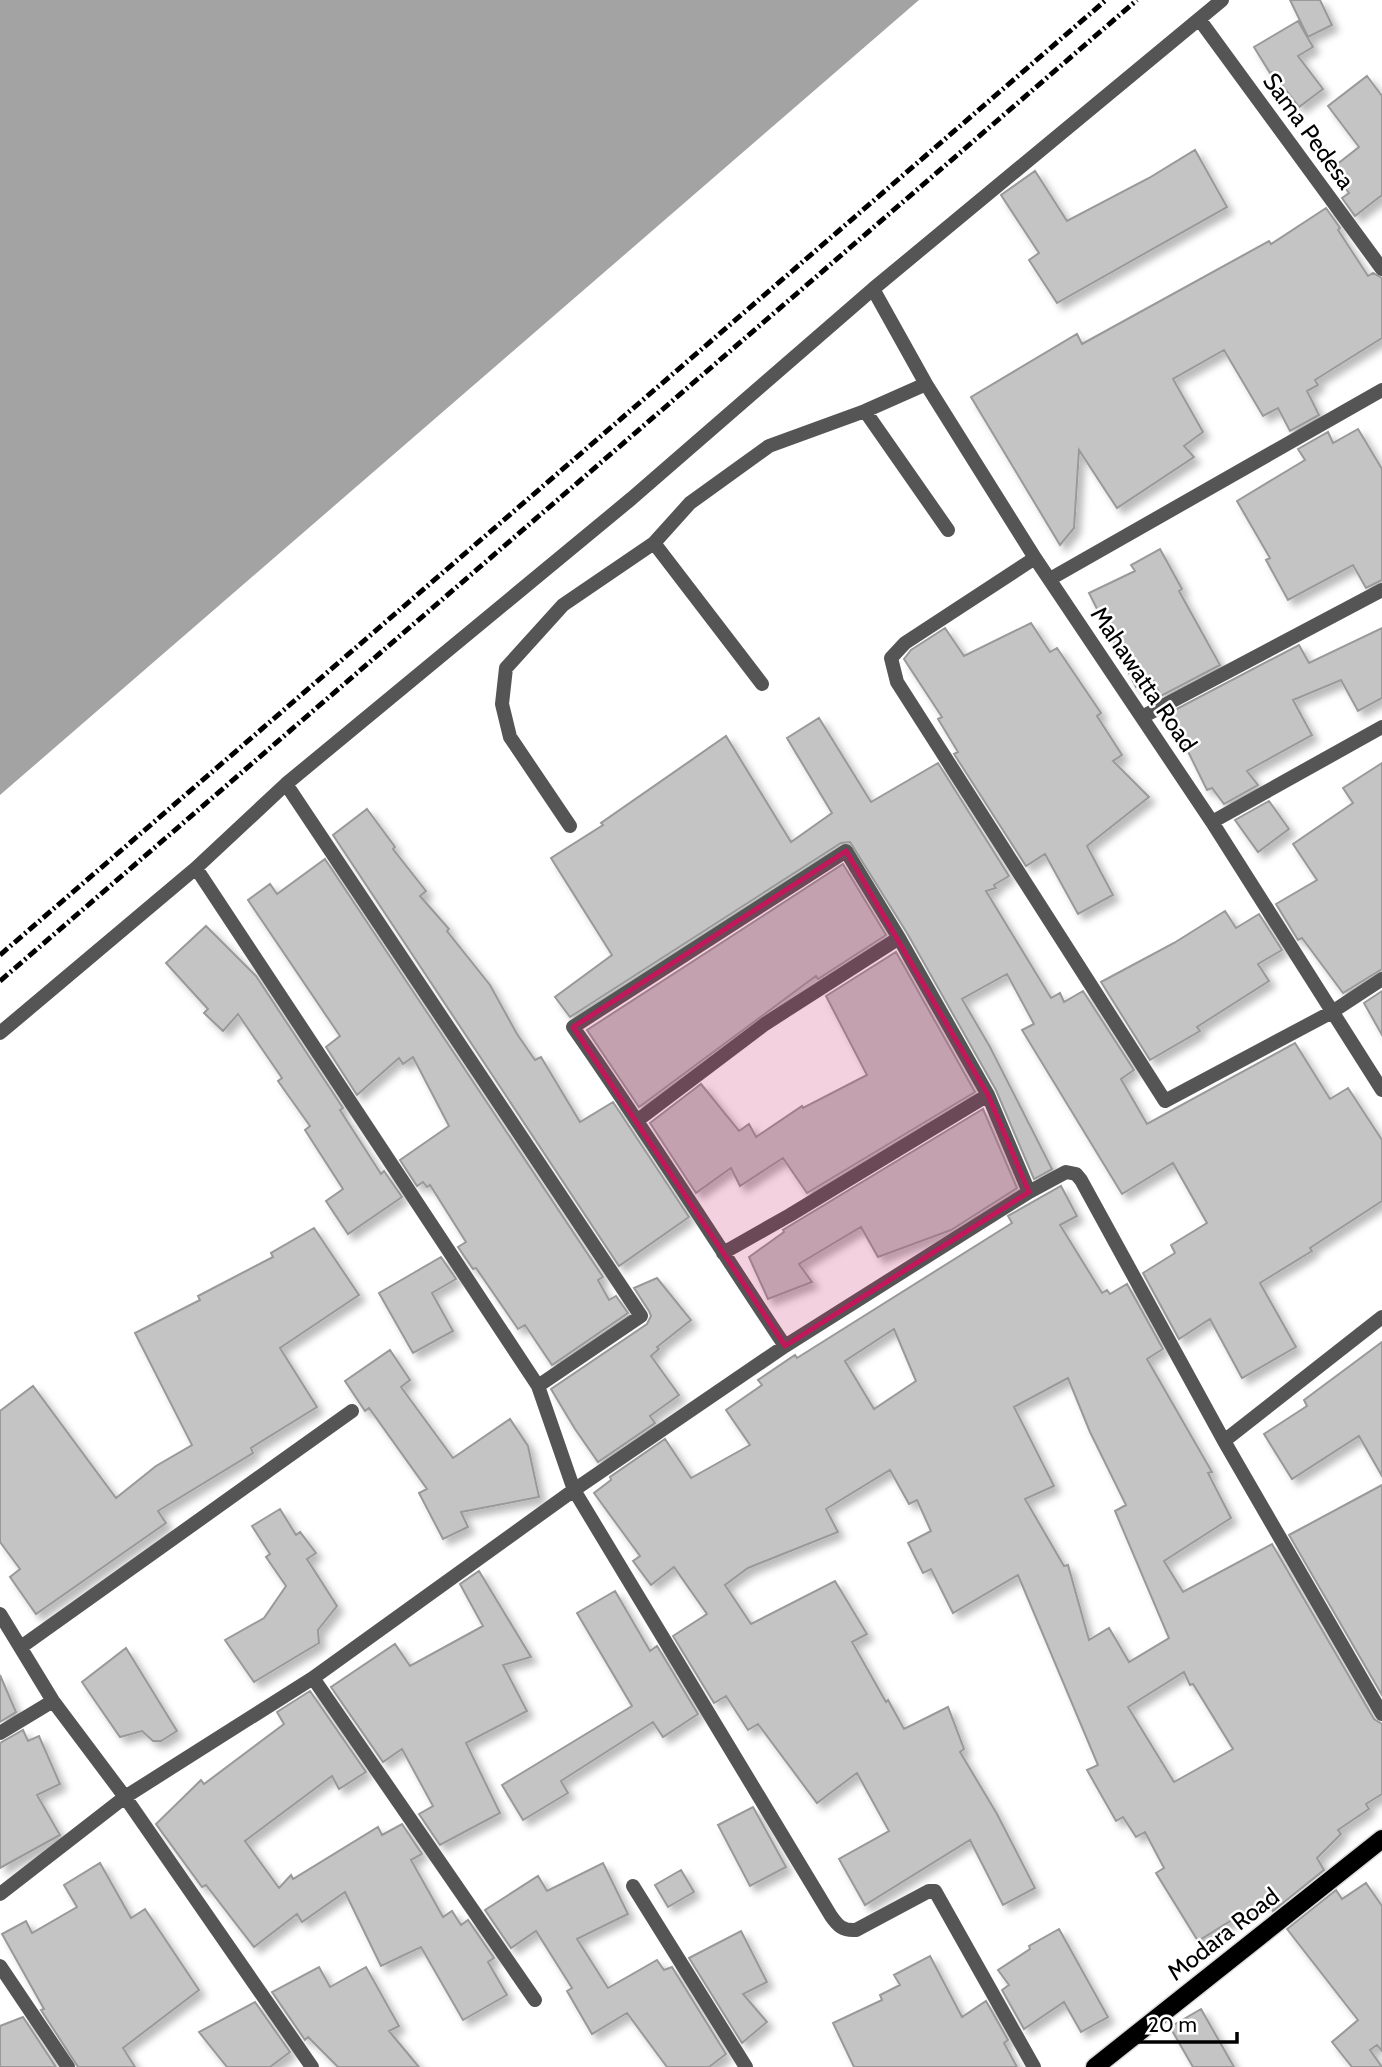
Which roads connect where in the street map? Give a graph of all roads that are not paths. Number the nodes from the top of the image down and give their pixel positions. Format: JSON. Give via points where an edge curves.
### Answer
{"nodes":[{"id":1,"x":1222,"y":0,"type":"edge"},
{"id":2,"x":1199,"y":19,"type":"junction"},
{"id":3,"x":1382,"y":269,"type":"edge"},
{"id":4,"x":873,"y":289,"type":"junction"},
{"id":5,"x":926,"y":384,"type":"junction"},
{"id":6,"x":1382,"y":390,"type":"edge"},
{"id":7,"x":865,"y":411,"type":"junction"},
{"id":8,"x":948,"y":530,"type":"dead end"},
{"id":9,"x":654,"y":543,"type":"junction"},
{"id":10,"x":1035,"y":558,"type":"junction"},
{"id":11,"x":1050,"y":579,"type":"junction"},
{"id":12,"x":1382,"y":590,"type":"edge"},
{"id":13,"x":762,"y":684,"type":"dead end"},
{"id":14,"x":1142,"y":717,"type":"junction"},
{"id":15,"x":1382,"y":727,"type":"edge"},
{"id":16,"x":286,"y":784,"type":"junction"},
{"id":17,"x":1212,"y":822,"type":"junction"},
{"id":18,"x":570,"y":826,"type":"dead end"},
{"id":19,"x":196,"y":868,"type":"junction"},
{"id":20,"x":900,"y":938,"type":"junction"},
{"id":21,"x":1382,"y":979,"type":"edge"},
{"id":22,"x":1332,"y":1012,"type":"junction"},
{"id":23,"x":0,"y":1033,"type":"edge"},
{"id":24,"x":1382,"y":1090,"type":"edge"},
{"id":25,"x":988,"y":1095,"type":"junction"},
{"id":26,"x":638,"y":1120,"type":"junction"},
{"id":27,"x":1029,"y":1192,"type":"junction"},
{"id":28,"x":723,"y":1253,"type":"junction"},
{"id":29,"x":1382,"y":1317,"type":"edge"},
{"id":30,"x":785,"y":1346,"type":"junction"},
{"id":31,"x":538,"y":1386,"type":"junction"},
{"id":32,"x":352,"y":1411,"type":"dead end"},
{"id":33,"x":1224,"y":1441,"type":"junction"},
{"id":34,"x":574,"y":1490,"type":"junction"},
{"id":35,"x":0,"y":1614,"type":"edge"},
{"id":36,"x":21,"y":1647,"type":"junction"},
{"id":37,"x":313,"y":1678,"type":"junction"},
{"id":38,"x":53,"y":1701,"type":"junction"},
{"id":39,"x":1382,"y":1714,"type":"edge"},
{"id":40,"x":0,"y":1733,"type":"edge"},
{"id":41,"x":125,"y":1797,"type":"junction"},
{"id":42,"x":1382,"y":1839,"type":"edge"},
{"id":43,"x":633,"y":1886,"type":"dead end"},
{"id":44,"x":0,"y":1894,"type":"edge"},
{"id":45,"x":0,"y":1966,"type":"edge"},
{"id":46,"x":535,"y":2000,"type":"dead end"},
{"id":47,"x":68,"y":2067,"type":"edge"},
{"id":48,"x":312,"y":2067,"type":"edge"},
{"id":49,"x":746,"y":2067,"type":"edge"},
{"id":50,"x":1034,"y":2067,"type":"edge"},
{"id":51,"x":1095,"y":2067,"type":"edge"}],
"edges":[{"from":1,"to":2,"type":"street"},
{"from":2,"to":3,"type":"street","name":"Sama Pedesa"},
{"from":2,"to":4,"type":"street"},
{"from":4,"to":5,"type":"street","name":"Mahawatta Road"},
{"from":4,"to":16,"type":"street","via":[[631,499]]},
{"from":5,"to":7,"type":"street"},
{"from":5,"to":10,"type":"street","name":"Mahawatta Road"},
{"from":6,"to":11,"type":"street"},
{"from":7,"to":8,"type":"street"},
{"from":7,"to":9,"type":"street","via":[[769,446],[690,503]]},
{"from":9,"to":13,"type":"street"},
{"from":9,"to":18,"type":"street","via":[[563,605],[506,668],[502,704],[510,737]]},
{"from":10,"to":11,"type":"street","name":"Mahawatta Road"},
{"from":10,"to":22,"type":"street","via":[[905,643],[891,658],[892,668],[1165,1101]]},
{"from":11,"to":14,"type":"street","name":"Mahawatta Road"},
{"from":12,"to":14,"type":"street"},
{"from":14,"to":17,"type":"street","name":"Mahawatta Road"},
{"from":15,"to":17,"type":"street"},
{"from":16,"to":19,"type":"street"},
{"from":16,"to":31,"type":"street","via":[[641,1316]]},
{"from":17,"to":22,"type":"street","name":"Mahawatta Road"},
{"from":19,"to":23,"type":"street"},
{"from":19,"to":31,"type":"street"},
{"from":20,"to":25,"type":"street"},
{"from":20,"to":26,"type":"street","via":[[765,1024]]},
{"from":20,"to":26,"type":"street","via":[[846,851],[573,1027]]},
{"from":21,"to":22,"type":"street"},
{"from":22,"to":24,"type":"street","name":"Mahawatta Road"},
{"from":25,"to":27,"type":"street"},
{"from":25,"to":28,"type":"street"},
{"from":26,"to":28,"type":"street"},
{"from":27,"to":30,"type":"street"},
{"from":27,"to":33,"type":"street","via":[[1066,1172],[1076,1174]]},
{"from":28,"to":30,"type":"street"},
{"from":29,"to":33,"type":"street"},
{"from":30,"to":34,"type":"street"},
{"from":31,"to":34,"type":"street"},
{"from":32,"to":36,"type":"street"},
{"from":33,"to":39,"type":"street"},
{"from":34,"to":37,"type":"street"},
{"from":34,"to":50,"type":"street","via":[[838,1926],[856,1930],[935,1891]]},
{"from":35,"to":36,"type":"street"},
{"from":36,"to":38,"type":"street"},
{"from":37,"to":41,"type":"street"},
{"from":37,"to":46,"type":"street"},
{"from":38,"to":40,"type":"street"},
{"from":38,"to":41,"type":"street"},
{"from":41,"to":44,"type":"street"},
{"from":41,"to":48,"type":"street"},
{"from":42,"to":51,"type":"main road","name":"Modara Road"},
{"from":43,"to":49,"type":"street"},
{"from":45,"to":47,"type":"street"}]}
